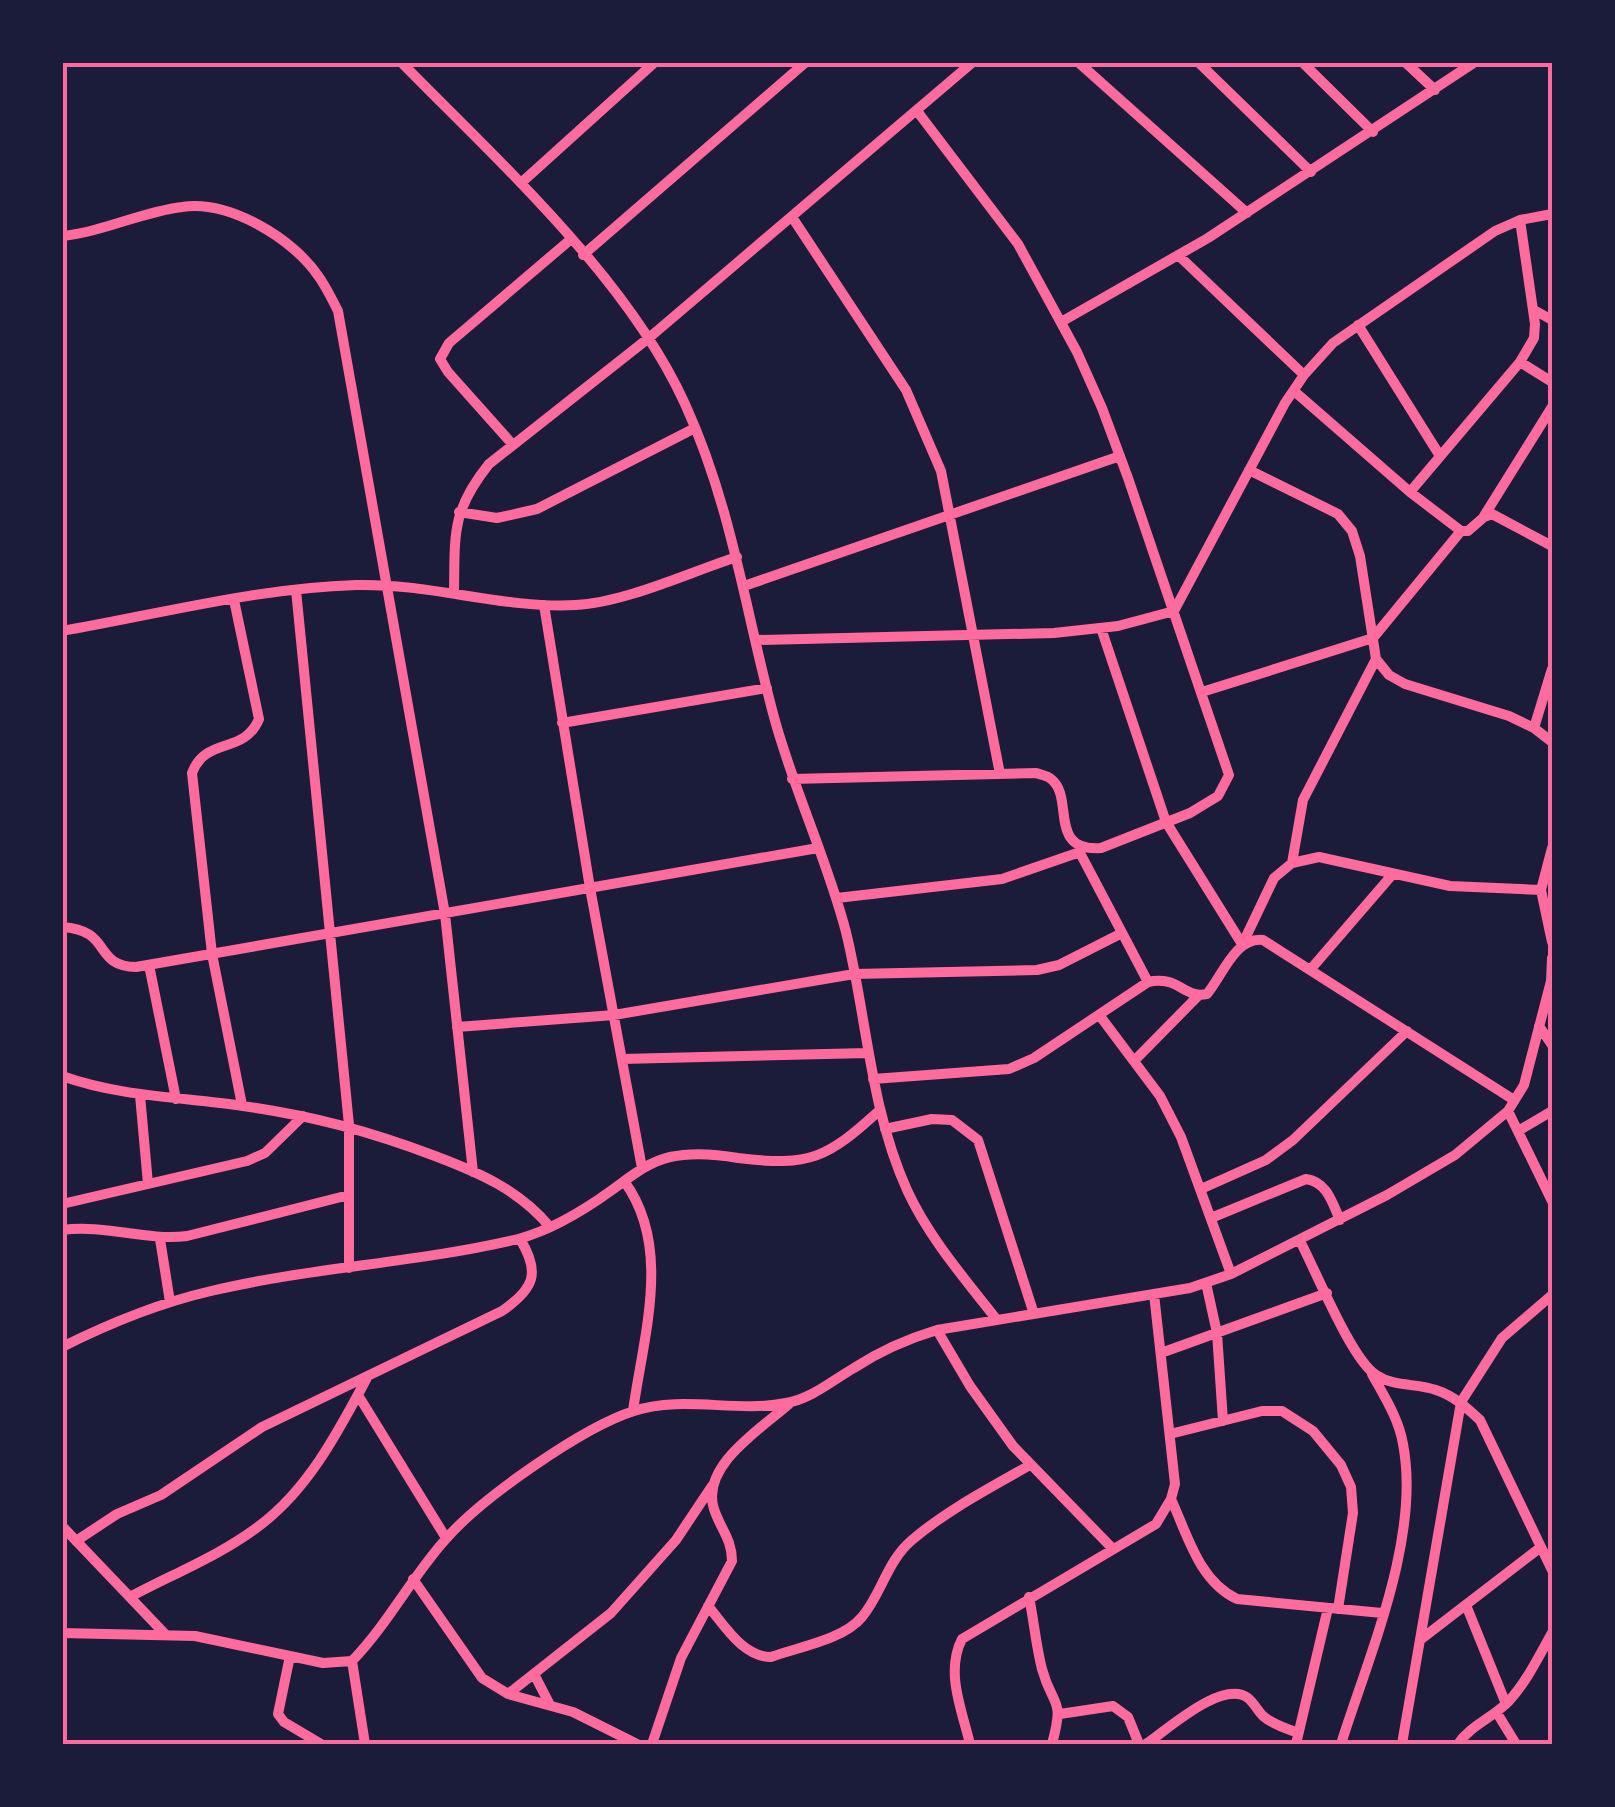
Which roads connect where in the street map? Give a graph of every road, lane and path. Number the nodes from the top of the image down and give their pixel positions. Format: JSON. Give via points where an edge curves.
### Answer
{"nodes":[{"id":1,"x":401,"y":62,"type":"edge"},
{"id":2,"x":656,"y":62,"type":"edge"},
{"id":3,"x":806,"y":62,"type":"edge"},
{"id":4,"x":973,"y":62,"type":"edge"},
{"id":5,"x":1078,"y":62,"type":"edge"},
{"id":6,"x":1198,"y":62,"type":"edge"},
{"id":7,"x":1302,"y":62,"type":"edge"},
{"id":8,"x":1405,"y":62,"type":"edge"},
{"id":9,"x":1475,"y":62,"type":"edge"},
{"id":10,"x":1435,"y":90,"type":"junction"},
{"id":11,"x":917,"y":111,"type":"junction"},
{"id":12,"x":1373,"y":132,"type":"junction"},
{"id":13,"x":1310,"y":172,"type":"junction"},
{"id":14,"x":520,"y":183,"type":"junction"},
{"id":15,"x":1247,"y":213,"type":"junction"},
{"id":16,"x":1552,"y":214,"type":"edge"},
{"id":17,"x":792,"y":217,"type":"junction"},
{"id":18,"x":1520,"y":220,"type":"junction"},
{"id":19,"x":62,"y":236,"type":"edge"},
{"id":20,"x":570,"y":240,"type":"junction"},
{"id":21,"x":584,"y":255,"type":"junction"},
{"id":22,"x":1178,"y":255,"type":"junction"},
{"id":23,"x":1534,"y":310,"type":"junction"},
{"id":24,"x":1552,"y":320,"type":"edge"},
{"id":25,"x":1061,"y":322,"type":"junction"},
{"id":26,"x":1358,"y":325,"type":"junction"},
{"id":27,"x":650,"y":338,"type":"junction"},
{"id":28,"x":1520,"y":362,"type":"junction"},
{"id":29,"x":1304,"y":375,"type":"junction"},
{"id":30,"x":1552,"y":382,"type":"edge"},
{"id":31,"x":1294,"y":391,"type":"junction"},
{"id":32,"x":1552,"y":406,"type":"edge"},
{"id":33,"x":696,"y":428,"type":"junction"},
{"id":34,"x":513,"y":445,"type":"junction"},
{"id":35,"x":1120,"y":456,"type":"junction"},
{"id":36,"x":1440,"y":456,"type":"junction"},
{"id":37,"x":1249,"y":470,"type":"junction"},
{"id":38,"x":1410,"y":492,"type":"junction"},
{"id":39,"x":459,"y":512,"type":"junction"},
{"id":40,"x":950,"y":514,"type":"junction"},
{"id":41,"x":1484,"y":516,"type":"junction"},
{"id":42,"x":1461,"y":530,"type":"junction"},
{"id":43,"x":1552,"y":546,"type":"edge"},
{"id":44,"x":736,"y":557,"type":"junction"},
{"id":45,"x":386,"y":586,"type":"junction"},
{"id":46,"x":744,"y":586,"type":"junction"},
{"id":47,"x":296,"y":590,"type":"junction"},
{"id":48,"x":454,"y":592,"type":"junction"},
{"id":49,"x":234,"y":600,"type":"junction"},
{"id":50,"x":544,"y":605,"type":"junction"},
{"id":51,"x":1174,"y":611,"type":"junction"},
{"id":52,"x":1102,"y":628,"type":"junction"},
{"id":53,"x":62,"y":630,"type":"edge"},
{"id":54,"x":974,"y":635,"type":"junction"},
{"id":55,"x":1373,"y":638,"type":"junction"},
{"id":56,"x":757,"y":640,"type":"junction"},
{"id":57,"x":1376,"y":659,"type":"junction"},
{"id":58,"x":1552,"y":668,"type":"edge"},
{"id":59,"x":767,"y":688,"type":"junction"},
{"id":60,"x":1202,"y":692,"type":"junction"},
{"id":61,"x":562,"y":723,"type":"junction"},
{"id":62,"x":1534,"y":728,"type":"junction"},
{"id":63,"x":1552,"y":742,"type":"edge"},
{"id":64,"x":1000,"y":774,"type":"junction"},
{"id":65,"x":792,"y":778,"type":"junction"},
{"id":66,"x":1166,"y":822,"type":"junction"},
{"id":67,"x":818,"y":848,"type":"junction"},
{"id":68,"x":1077,"y":848,"type":"junction"},
{"id":69,"x":1552,"y":848,"type":"edge"},
{"id":70,"x":1292,"y":863,"type":"junction"},
{"id":71,"x":1392,"y":874,"type":"junction"},
{"id":72,"x":590,"y":888,"type":"junction"},
{"id":73,"x":1541,"y":890,"type":"junction"},
{"id":74,"x":837,"y":898,"type":"junction"},
{"id":75,"x":445,"y":914,"type":"junction"},
{"id":76,"x":62,"y":927,"type":"edge"},
{"id":77,"x":1122,"y":933,"type":"junction"},
{"id":78,"x":330,"y":934,"type":"junction"},
{"id":79,"x":1552,"y":942,"type":"edge"},
{"id":80,"x":1242,"y":944,"type":"junction"},
{"id":81,"x":212,"y":954,"type":"junction"},
{"id":82,"x":1552,"y":958,"type":"edge"},
{"id":83,"x":149,"y":965,"type":"junction"},
{"id":84,"x":1310,"y":970,"type":"junction"},
{"id":85,"x":854,"y":974,"type":"junction"},
{"id":86,"x":1148,"y":982,"type":"junction"},
{"id":87,"x":1552,"y":982,"type":"edge"},
{"id":88,"x":1198,"y":996,"type":"junction"},
{"id":89,"x":614,"y":1014,"type":"junction"},
{"id":90,"x":1100,"y":1016,"type":"junction"},
{"id":91,"x":1539,"y":1026,"type":"junction"},
{"id":92,"x":458,"y":1027,"type":"junction"},
{"id":93,"x":1406,"y":1032,"type":"junction"},
{"id":94,"x":1552,"y":1045,"type":"edge"},
{"id":95,"x":868,"y":1053,"type":"junction"},
{"id":96,"x":622,"y":1059,"type":"junction"},
{"id":97,"x":1134,"y":1060,"type":"junction"},
{"id":98,"x":62,"y":1076,"type":"edge"},
{"id":99,"x":873,"y":1079,"type":"junction"},
{"id":100,"x":140,"y":1095,"type":"junction"},
{"id":101,"x":176,"y":1099,"type":"junction"},
{"id":102,"x":242,"y":1105,"type":"junction"},
{"id":103,"x":1511,"y":1106,"type":"junction"},
{"id":104,"x":880,"y":1110,"type":"junction"},
{"id":105,"x":1552,"y":1111,"type":"edge"},
{"id":106,"x":303,"y":1116,"type":"junction"},
{"id":107,"x":349,"y":1125,"type":"junction"},
{"id":108,"x":885,"y":1129,"type":"junction"},
{"id":109,"x":1518,"y":1131,"type":"junction"},
{"id":110,"x":642,"y":1168,"type":"junction"},
{"id":111,"x":473,"y":1172,"type":"junction"},
{"id":112,"x":624,"y":1181,"type":"junction"},
{"id":113,"x":148,"y":1184,"type":"junction"},
{"id":114,"x":1201,"y":1189,"type":"junction"},
{"id":115,"x":349,"y":1195,"type":"junction"},
{"id":116,"x":1552,"y":1201,"type":"edge"},
{"id":117,"x":62,"y":1204,"type":"edge"},
{"id":118,"x":1211,"y":1218,"type":"junction"},
{"id":119,"x":1340,"y":1220,"type":"junction"},
{"id":120,"x":550,"y":1227,"type":"junction"},
{"id":121,"x":62,"y":1230,"type":"edge"},
{"id":122,"x":520,"y":1238,"type":"junction"},
{"id":123,"x":160,"y":1239,"type":"junction"},
{"id":124,"x":1300,"y":1241,"type":"junction"},
{"id":125,"x":349,"y":1268,"type":"junction"},
{"id":126,"x":1231,"y":1274,"type":"junction"},
{"id":127,"x":1206,"y":1282,"type":"junction"},
{"id":128,"x":1327,"y":1293,"type":"junction"},
{"id":129,"x":1154,"y":1294,"type":"junction"},
{"id":130,"x":1552,"y":1295,"type":"edge"},
{"id":131,"x":170,"y":1302,"type":"junction"},
{"id":132,"x":1034,"y":1314,"type":"junction"},
{"id":133,"x":998,"y":1320,"type":"junction"},
{"id":134,"x":937,"y":1330,"type":"junction"},
{"id":135,"x":1217,"y":1333,"type":"junction"},
{"id":136,"x":62,"y":1347,"type":"edge"},
{"id":137,"x":1161,"y":1353,"type":"junction"},
{"id":138,"x":1372,"y":1373,"type":"junction"},
{"id":139,"x":368,"y":1376,"type":"junction"},
{"id":140,"x":358,"y":1395,"type":"junction"},
{"id":141,"x":1461,"y":1402,"type":"junction"},
{"id":142,"x":789,"y":1403,"type":"junction"},
{"id":143,"x":633,"y":1411,"type":"junction"},
{"id":144,"x":1223,"y":1421,"type":"junction"},
{"id":145,"x":1170,"y":1434,"type":"junction"},
{"id":146,"x":1030,"y":1466,"type":"junction"},
{"id":147,"x":712,"y":1485,"type":"junction"},
{"id":148,"x":1172,"y":1499,"type":"junction"},
{"id":149,"x":62,"y":1526,"type":"edge"},
{"id":150,"x":446,"y":1538,"type":"junction"},
{"id":151,"x":76,"y":1541,"type":"junction"},
{"id":152,"x":1541,"y":1547,"type":"junction"},
{"id":153,"x":1113,"y":1549,"type":"junction"},
{"id":154,"x":1551,"y":1563,"type":"edge"},
{"id":155,"x":413,"y":1580,"type":"junction"},
{"id":156,"x":130,"y":1597,"type":"junction"},
{"id":157,"x":1029,"y":1598,"type":"junction"},
{"id":158,"x":1466,"y":1605,"type":"junction"},
{"id":159,"x":708,"y":1606,"type":"junction"},
{"id":160,"x":1333,"y":1609,"type":"junction"},
{"id":161,"x":1382,"y":1613,"type":"junction"},
{"id":162,"x":62,"y":1633,"type":"edge"},
{"id":163,"x":1552,"y":1633,"type":"edge"},
{"id":164,"x":165,"y":1634,"type":"junction"},
{"id":165,"x":1420,"y":1640,"type":"junction"},
{"id":166,"x":290,"y":1656,"type":"junction"},
{"id":167,"x":352,"y":1661,"type":"junction"},
{"id":168,"x":534,"y":1674,"type":"junction"},
{"id":169,"x":508,"y":1694,"type":"junction"},
{"id":170,"x":549,"y":1703,"type":"junction"},
{"id":171,"x":1501,"y":1708,"type":"junction"},
{"id":172,"x":1060,"y":1714,"type":"junction"},
{"id":173,"x":1297,"y":1739,"type":"edge"},
{"id":174,"x":321,"y":1744,"type":"edge"},
{"id":175,"x":365,"y":1744,"type":"edge"},
{"id":176,"x":636,"y":1744,"type":"edge"},
{"id":177,"x":652,"y":1744,"type":"edge"},
{"id":178,"x":970,"y":1744,"type":"edge"},
{"id":179,"x":1052,"y":1744,"type":"edge"},
{"id":180,"x":1142,"y":1744,"type":"edge"},
{"id":181,"x":1341,"y":1744,"type":"edge"},
{"id":182,"x":1402,"y":1744,"type":"edge"},
{"id":183,"x":1458,"y":1744,"type":"edge"},
{"id":184,"x":1516,"y":1744,"type":"edge"}],
"edges":[{"from":1,"to":14,"type":"street"},
{"from":2,"to":14,"type":"street"},
{"from":3,"to":21,"type":"street"},
{"from":4,"to":11,"type":"street"},
{"from":5,"to":15,"type":"street"},
{"from":6,"to":13,"type":"street"},
{"from":7,"to":12,"type":"street"},
{"from":8,"to":10,"type":"street"},
{"from":9,"to":10,"type":"street"},
{"from":10,"to":12,"type":"street"},
{"from":11,"to":17,"type":"street"},
{"from":11,"to":25,"type":"street","via":[[1018,244]]},
{"from":12,"to":13,"type":"street"},
{"from":13,"to":15,"type":"street"},
{"from":14,"to":20,"type":"street"},
{"from":15,"to":22,"type":"street"},
{"from":16,"to":18,"type":"street"},
{"from":17,"to":27,"type":"street"},
{"from":17,"to":40,"type":"street","via":[[906,390],[941,471]]},
{"from":18,"to":23,"type":"street"},
{"from":18,"to":26,"type":"street"},
{"from":19,"to":45,"type":"street","via":[[204,204],[260,226],[318,274],[338,310]]},
{"from":20,"to":21,"type":"street"},
{"from":20,"to":34,"type":"street","via":[[449,343],[440,359]]},
{"from":21,"to":27,"type":"street"},
{"from":22,"to":25,"type":"street"},
{"from":22,"to":29,"type":"street"},
{"from":23,"to":24,"type":"street"},
{"from":23,"to":28,"type":"street","via":[[1534,338]]},
{"from":25,"to":35,"type":"street"},
{"from":26,"to":29,"type":"street"},
{"from":26,"to":36,"type":"street"},
{"from":27,"to":33,"type":"street"},
{"from":27,"to":34,"type":"street"},
{"from":28,"to":30,"type":"street"},
{"from":28,"to":36,"type":"street"},
{"from":29,"to":31,"type":"street"},
{"from":31,"to":37,"type":"street"},
{"from":31,"to":38,"type":"street"},
{"from":32,"to":41,"type":"street"},
{"from":33,"to":39,"type":"street","via":[[537,509],[497,518]]},
{"from":33,"to":44,"type":"street"},
{"from":34,"to":39,"type":"street","via":[[489,464]]},
{"from":35,"to":40,"type":"street"},
{"from":35,"to":51,"type":"street"},
{"from":36,"to":38,"type":"street"},
{"from":37,"to":51,"type":"street"},
{"from":37,"to":55,"type":"street","via":[[1338,514],[1352,531]]},
{"from":38,"to":42,"type":"street"},
{"from":39,"to":48,"type":"street"},
{"from":40,"to":46,"type":"street"},
{"from":40,"to":54,"type":"street"},
{"from":41,"to":42,"type":"street"},
{"from":41,"to":43,"type":"street","via":[[1506,519]]},
{"from":42,"to":55,"type":"street"},
{"from":44,"to":46,"type":"street"},
{"from":44,"to":50,"type":"street","via":[[616,598]]},
{"from":45,"to":47,"type":"street"},
{"from":45,"to":48,"type":"street"},
{"from":45,"to":75,"type":"street"},
{"from":46,"to":56,"type":"street"},
{"from":47,"to":49,"type":"street"},
{"from":47,"to":78,"type":"street"},
{"from":48,"to":50,"type":"street"},
{"from":49,"to":53,"type":"street"},
{"from":49,"to":81,"type":"street","via":[[260,720],[244,740],[206,752],[192,773]]},
{"from":50,"to":61,"type":"street"},
{"from":51,"to":52,"type":"street"},
{"from":51,"to":60,"type":"street"},
{"from":52,"to":54,"type":"street"},
{"from":52,"to":66,"type":"street"},
{"from":54,"to":56,"type":"street"},
{"from":54,"to":64,"type":"street"},
{"from":55,"to":57,"type":"street"},
{"from":55,"to":60,"type":"street"},
{"from":56,"to":59,"type":"street"},
{"from":57,"to":62,"type":"street","via":[[1405,684]]},
{"from":57,"to":70,"type":"street","via":[[1303,800]]},
{"from":58,"to":62,"type":"street"},
{"from":59,"to":61,"type":"street"},
{"from":59,"to":65,"type":"street"},
{"from":60,"to":66,"type":"street","via":[[1229,775],[1218,796]]},
{"from":61,"to":72,"type":"street"},
{"from":62,"to":63,"type":"street"},
{"from":64,"to":65,"type":"street"},
{"from":64,"to":68,"type":"street","via":[[1052,779]]},
{"from":65,"to":67,"type":"street"},
{"from":66,"to":68,"type":"street","via":[[1101,848]]},
{"from":66,"to":80,"type":"street"},
{"from":67,"to":72,"type":"street"},
{"from":67,"to":74,"type":"street"},
{"from":68,"to":74,"type":"street","via":[[1002,880]]},
{"from":68,"to":77,"type":"street"},
{"from":69,"to":73,"type":"street"},
{"from":70,"to":71,"type":"street","via":[[1319,856]]},
{"from":70,"to":80,"type":"street","via":[[1274,878]]},
{"from":71,"to":73,"type":"street","via":[[1450,886]]},
{"from":71,"to":84,"type":"street"},
{"from":72,"to":75,"type":"street"},
{"from":72,"to":89,"type":"street"},
{"from":73,"to":79,"type":"street"},
{"from":74,"to":85,"type":"street"},
{"from":75,"to":78,"type":"street"},
{"from":75,"to":92,"type":"street"},
{"from":76,"to":83,"type":"street","via":[[94,936],[120,967]]},
{"from":77,"to":85,"type":"street","via":[[1037,970]]},
{"from":77,"to":86,"type":"street"},
{"from":78,"to":81,"type":"street"},
{"from":78,"to":107,"type":"street"},
{"from":80,"to":84,"type":"street","via":[[1264,940]]},
{"from":80,"to":88,"type":"street","via":[[1207,994]]},
{"from":81,"to":83,"type":"street"},
{"from":81,"to":102,"type":"street"},
{"from":82,"to":87,"type":"street"},
{"from":83,"to":101,"type":"street"},
{"from":84,"to":93,"type":"street"},
{"from":85,"to":89,"type":"street"},
{"from":85,"to":95,"type":"street"},
{"from":86,"to":88,"type":"street","via":[[1175,982]]},
{"from":86,"to":90,"type":"street"},
{"from":87,"to":91,"type":"street"},
{"from":88,"to":97,"type":"street"},
{"from":89,"to":92,"type":"street"},
{"from":89,"to":96,"type":"street"},
{"from":90,"to":97,"type":"street"},
{"from":90,"to":99,"type":"street","via":[[1010,1069]]},
{"from":91,"to":94,"type":"street"},
{"from":91,"to":103,"type":"street","via":[[1524,1085]]},
{"from":92,"to":111,"type":"street"},
{"from":93,"to":103,"type":"street"},
{"from":93,"to":114,"type":"street","via":[[1293,1140]]},
{"from":95,"to":96,"type":"street"},
{"from":95,"to":99,"type":"street"},
{"from":96,"to":110,"type":"street"},
{"from":97,"to":114,"type":"street","via":[[1160,1096]]},
{"from":98,"to":100,"type":"street"},
{"from":99,"to":104,"type":"street"},
{"from":100,"to":101,"type":"street"},
{"from":100,"to":113,"type":"street"},
{"from":101,"to":102,"type":"street"},
{"from":102,"to":106,"type":"street"},
{"from":103,"to":109,"type":"street"},
{"from":103,"to":119,"type":"street","via":[[1455,1154]]},
{"from":104,"to":108,"type":"street"},
{"from":104,"to":110,"type":"street","via":[[847,1140],[802,1161],[690,1153]]},
{"from":105,"to":109,"type":"street"},
{"from":106,"to":107,"type":"street"},
{"from":106,"to":113,"type":"street","via":[[265,1153],[247,1161]]},
{"from":107,"to":111,"type":"street"},
{"from":107,"to":115,"type":"street"},
{"from":108,"to":132,"type":"street","via":[[952,1120],[978,1140]]},
{"from":108,"to":133,"type":"street","via":[[921,1217]]},
{"from":109,"to":116,"type":"street"},
{"from":110,"to":112,"type":"street"},
{"from":111,"to":120,"type":"street","via":[[530,1203]]},
{"from":112,"to":120,"type":"street"},
{"from":112,"to":143,"type":"street","via":[[637,1198],[652,1252]]},
{"from":113,"to":117,"type":"street"},
{"from":114,"to":118,"type":"street"},
{"from":115,"to":123,"type":"street"},
{"from":115,"to":125,"type":"street"},
{"from":118,"to":119,"type":"street","via":[[1306,1178],[1326,1189]]},
{"from":118,"to":126,"type":"street"},
{"from":119,"to":124,"type":"street"},
{"from":120,"to":122,"type":"street"},
{"from":121,"to":123,"type":"street"},
{"from":122,"to":125,"type":"street"},
{"from":122,"to":139,"type":"street","via":[[533,1268],[520,1298]]},
{"from":123,"to":131,"type":"street"},
{"from":124,"to":126,"type":"street"},
{"from":124,"to":128,"type":"street"},
{"from":125,"to":131,"type":"street"},
{"from":126,"to":127,"type":"street"},
{"from":127,"to":129,"type":"street"},
{"from":127,"to":135,"type":"street"},
{"from":128,"to":135,"type":"street"},
{"from":128,"to":138,"type":"street"},
{"from":129,"to":132,"type":"street"},
{"from":129,"to":137,"type":"street"},
{"from":130,"to":141,"type":"street","via":[[1502,1338]]},
{"from":131,"to":136,"type":"street"},
{"from":132,"to":133,"type":"street"},
{"from":133,"to":134,"type":"street"},
{"from":134,"to":142,"type":"street"},
{"from":134,"to":146,"type":"street"},
{"from":135,"to":137,"type":"street"},
{"from":135,"to":144,"type":"street"},
{"from":137,"to":145,"type":"street"},
{"from":138,"to":141,"type":"street"},
{"from":138,"to":161,"type":"street","via":[[1403,1442],[1408,1498]]},
{"from":139,"to":140,"type":"street"},
{"from":139,"to":151,"type":"street","via":[[234,1443],[161,1495]]},
{"from":140,"to":150,"type":"street"},
{"from":140,"to":156,"type":"street","via":[[315,1466],[262,1524]]},
{"from":141,"to":152,"type":"street","via":[[1480,1420]]},
{"from":141,"to":165,"type":"street"},
{"from":142,"to":143,"type":"street"},
{"from":142,"to":147,"type":"street","via":[[728,1460]]},
{"from":143,"to":150,"type":"street","via":[[528,1471]]},
{"from":144,"to":145,"type":"street"},
{"from":144,"to":160,"type":"street","via":[[1282,1412],[1313,1430],[1341,1466],[1354,1513]]},
{"from":145,"to":148,"type":"street"},
{"from":146,"to":153,"type":"street"},
{"from":146,"to":159,"type":"street","via":[[910,1542],[860,1621],[843,1631],[760,1657]]},
{"from":147,"to":159,"type":"street","via":[[732,1560]]},
{"from":147,"to":168,"type":"street","via":[[631,1593]]},
{"from":148,"to":153,"type":"street","via":[[1156,1524]]},
{"from":148,"to":160,"type":"street","via":[[1221,1592]]},
{"from":149,"to":151,"type":"street"},
{"from":150,"to":155,"type":"street"},
{"from":151,"to":156,"type":"street"},
{"from":152,"to":154,"type":"street"},
{"from":152,"to":158,"type":"street"},
{"from":153,"to":157,"type":"street"},
{"from":155,"to":167,"type":"street"},
{"from":155,"to":169,"type":"street","via":[[482,1678]]},
{"from":156,"to":164,"type":"street"},
{"from":157,"to":172,"type":"street","via":[[1042,1669]]},
{"from":157,"to":178,"type":"street","via":[[962,1638],[955,1652],[952,1669]]},
{"from":158,"to":165,"type":"street"},
{"from":158,"to":171,"type":"street"},
{"from":159,"to":177,"type":"street"},
{"from":160,"to":161,"type":"street"},
{"from":160,"to":173,"type":"street"},
{"from":161,"to":181,"type":"street"},
{"from":162,"to":164,"type":"street"},
{"from":163,"to":171,"type":"street"},
{"from":164,"to":166,"type":"street"},
{"from":165,"to":182,"type":"street"},
{"from":166,"to":167,"type":"street"},
{"from":166,"to":174,"type":"street","via":[[278,1714]]},
{"from":167,"to":175,"type":"street"},
{"from":168,"to":169,"type":"street"},
{"from":168,"to":170,"type":"street"},
{"from":169,"to":170,"type":"street"},
{"from":170,"to":176,"type":"street"},
{"from":171,"to":183,"type":"street"},
{"from":171,"to":184,"type":"street"},
{"from":172,"to":179,"type":"street"},
{"from":172,"to":180,"type":"street","via":[[1113,1706]]},
{"from":173,"to":180,"type":"street","via":[[1248,1698],[1222,1694]]}]}
